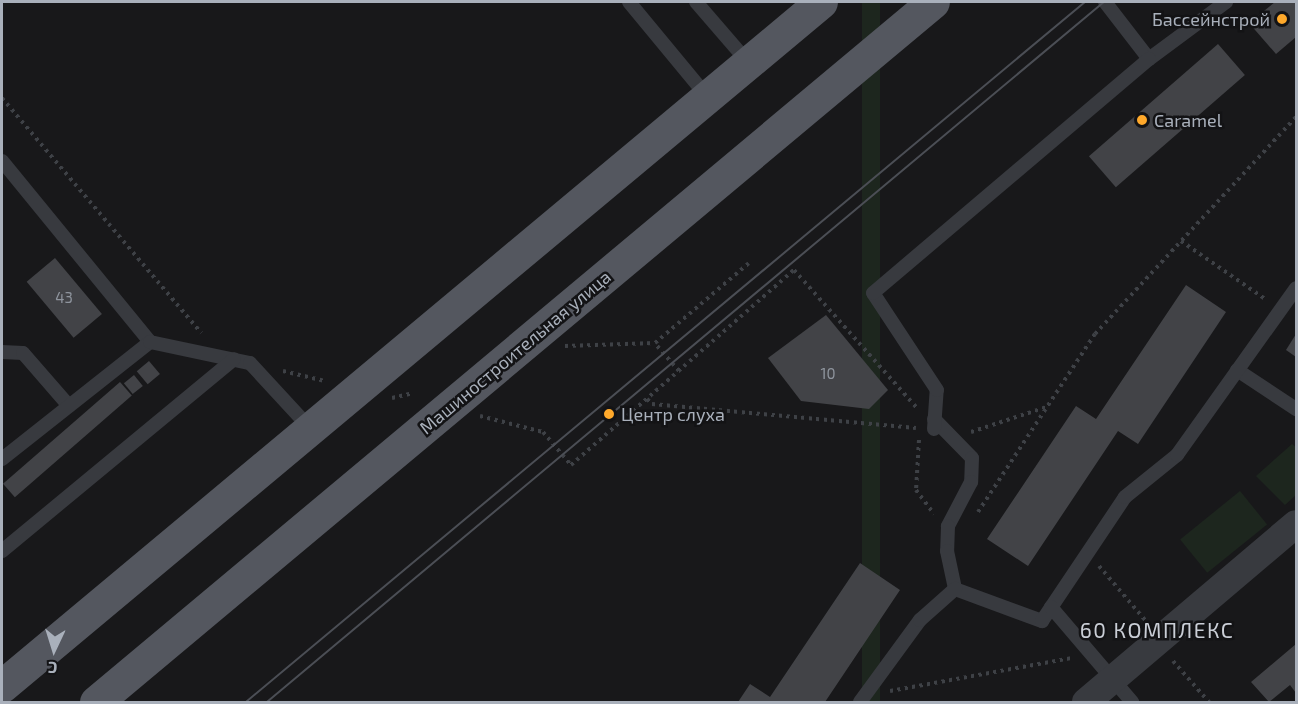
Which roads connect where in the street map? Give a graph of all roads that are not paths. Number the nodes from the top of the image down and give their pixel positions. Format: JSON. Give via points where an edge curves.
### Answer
{"nodes":[{"id":1,"x":628,"y":2,"type":"edge"},
{"id":2,"x":696,"y":2,"type":"edge"},
{"id":3,"x":821,"y":2,"type":"edge"},
{"id":4,"x":933,"y":2,"type":"edge"},
{"id":5,"x":1105,"y":2,"type":"edge"},
{"id":6,"x":1226,"y":2,"type":"edge"},
{"id":7,"x":1149,"y":59,"type":"junction"},
{"id":8,"x":746,"y":60,"type":"junction"},
{"id":9,"x":706,"y":94,"type":"junction"},
{"id":10,"x":2,"y":161,"type":"edge"},
{"id":11,"x":1296,"y":288,"type":"edge"},
{"id":12,"x":150,"y":342,"type":"junction"},
{"id":13,"x":2,"y":352,"type":"edge"},
{"id":14,"x":227,"y":357,"type":"junction"},
{"id":15,"x":1237,"y":370,"type":"junction"},
{"id":16,"x":69,"y":406,"type":"junction"},
{"id":17,"x":1296,"y":409,"type":"edge"},
{"id":18,"x":310,"y":428,"type":"junction"},
{"id":19,"x":2,"y":459,"type":"edge"},
{"id":20,"x":1296,"y":524,"type":"edge"},
{"id":21,"x":2,"y":551,"type":"edge"},
{"id":22,"x":955,"y":589,"type":"junction"},
{"id":23,"x":1052,"y":607,"type":"junction"},
{"id":24,"x":1113,"y":680,"type":"junction"},
{"id":25,"x":2,"y":687,"type":"edge"},
{"id":26,"x":863,"y":699,"type":"edge"},
{"id":27,"x":96,"y":702,"type":"edge"},
{"id":28,"x":1086,"y":702,"type":"edge"},
{"id":29,"x":1132,"y":702,"type":"edge"}],
"edges":[{"from":1,"to":9,"type":"lane"},
{"from":2,"to":8,"type":"lane"},
{"from":3,"to":8,"type":"main road"},
{"from":4,"to":27,"type":"main road","name":"Машиностроительная улица"},
{"from":5,"to":7,"type":"lane"},
{"from":6,"to":7,"type":"lane"},
{"from":7,"to":22,"type":"lane","via":[[873,293],[937,390],[934,424],[972,458],[971,482],[948,526],[947,551]]},
{"from":8,"to":9,"type":"main road"},
{"from":9,"to":18,"type":"main road"},
{"from":10,"to":12,"type":"lane"},
{"from":11,"to":15,"type":"lane"},
{"from":12,"to":14,"type":"lane"},
{"from":12,"to":16,"type":"lane"},
{"from":13,"to":16,"type":"lane","via":[[23,353]]},
{"from":14,"to":18,"type":"lane","via":[[250,363]]},
{"from":14,"to":21,"type":"lane"},
{"from":15,"to":17,"type":"lane"},
{"from":15,"to":23,"type":"lane","via":[[1177,455],[1125,497]]},
{"from":16,"to":19,"type":"lane"},
{"from":18,"to":25,"type":"main road"},
{"from":20,"to":24,"type":"street"},
{"from":22,"to":23,"type":"lane","via":[[1042,621]]},
{"from":22,"to":26,"type":"lane","via":[[920,620]]},
{"from":23,"to":24,"type":"lane"},
{"from":24,"to":28,"type":"street"},
{"from":24,"to":29,"type":"lane"}]}
